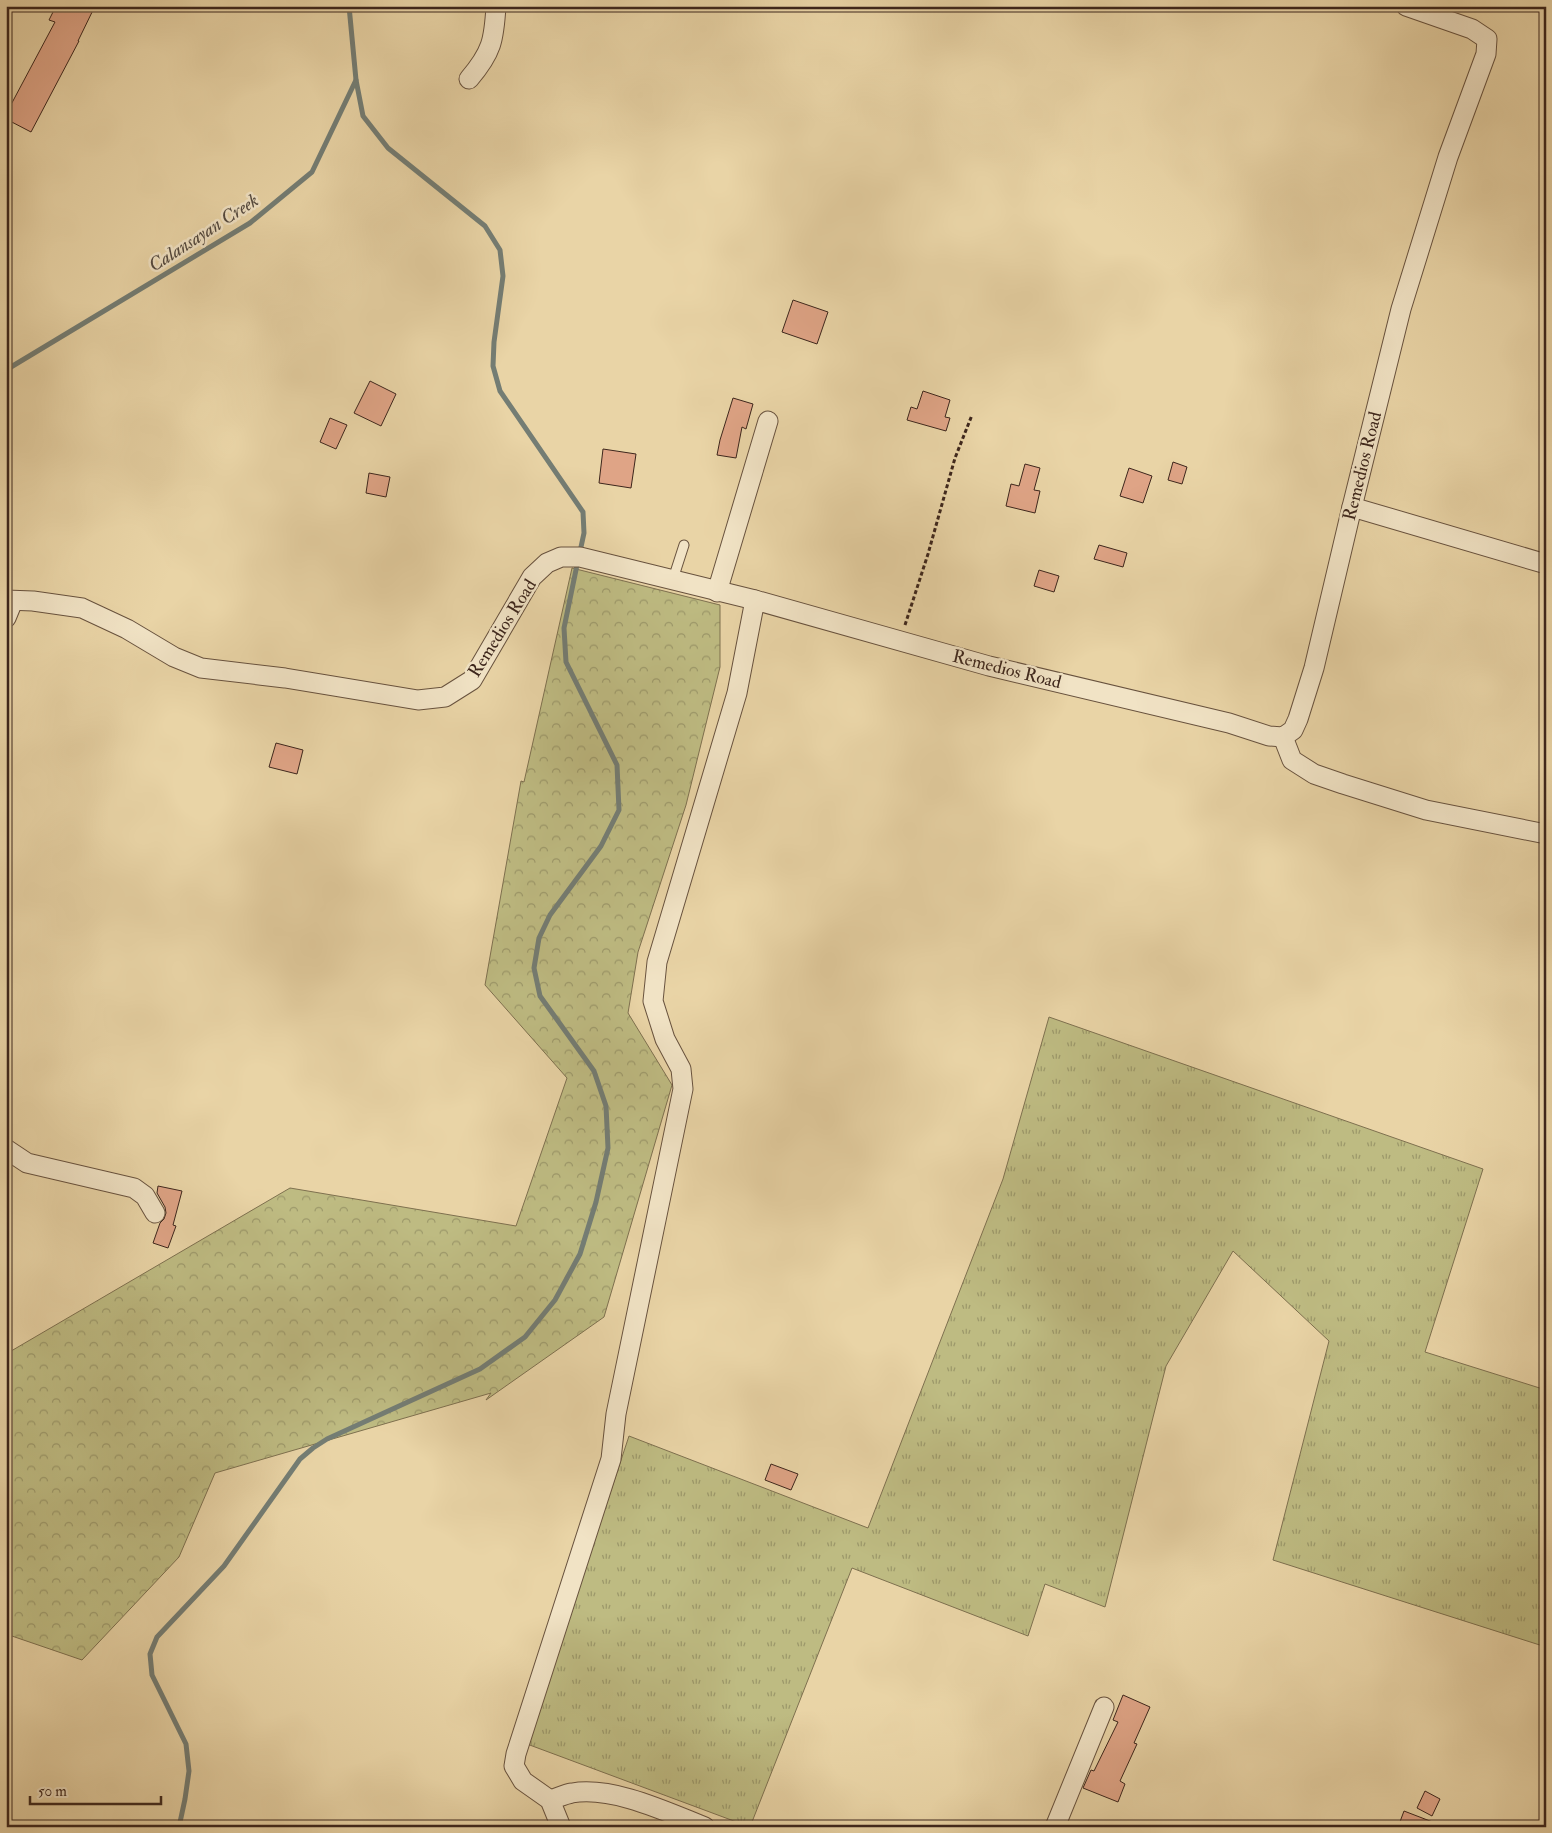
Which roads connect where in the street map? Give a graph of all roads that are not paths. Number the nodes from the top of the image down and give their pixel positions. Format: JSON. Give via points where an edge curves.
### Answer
{"nodes":[{"id":1,"x":496,"y":6,"type":"edge"},
{"id":2,"x":1406,"y":6,"type":"edge"},
{"id":3,"x":469,"y":79,"type":"dead end"},
{"id":4,"x":768,"y":421,"type":"dead end"},
{"id":5,"x":1352,"y":507,"type":"junction"},
{"id":6,"x":684,"y":545,"type":"dead end"},
{"id":7,"x":1546,"y":564,"type":"edge"},
{"id":8,"x":673,"y":579,"type":"junction"},
{"id":9,"x":717,"y":592,"type":"junction"},
{"id":10,"x":9,"y":600,"type":"edge"},
{"id":11,"x":755,"y":600,"type":"junction"},
{"id":12,"x":6,"y":618,"type":"edge"},
{"id":13,"x":1283,"y":737,"type":"junction"},
{"id":14,"x":1546,"y":834,"type":"edge"},
{"id":15,"x":6,"y":1149,"type":"edge"},
{"id":16,"x":155,"y":1213,"type":"dead end"},
{"id":17,"x":1104,"y":1707,"type":"dead end"},
{"id":18,"x":550,"y":1800,"type":"junction"},
{"id":19,"x":561,"y":1827,"type":"edge"},
{"id":20,"x":704,"y":1827,"type":"edge"},
{"id":21,"x":1055,"y":1827,"type":"edge"}],
"edges":[{"from":1,"to":3,"type":"street","via":[[494,36],[484,62]]},
{"from":2,"to":5,"type":"street","name":"Remedios Road","via":[[1472,29],[1487,39],[1486,54],[1448,157],[1402,309]]},
{"from":4,"to":9,"type":"street"},
{"from":5,"to":7,"type":"street"},
{"from":5,"to":13,"type":"street","name":"Remedios Road","via":[[1314,668],[1298,719],[1293,730]]},
{"from":6,"to":8,"type":"lane"},
{"from":8,"to":9,"type":"street","name":"Remedios Road"},
{"from":8,"to":10,"type":"street","name":"Remedios Road","via":[[580,557],[561,557],[547,563],[532,577],[472,680],[445,698],[418,700],[201,668],[82,608],[33,600]]},
{"from":9,"to":11,"type":"street","name":"Remedios Road"},
{"from":10,"to":12,"type":"street"},
{"from":11,"to":13,"type":"street","name":"Remedios Road","via":[[990,666]]},
{"from":11,"to":18,"type":"street","via":[[737,693],[657,962],[653,1000],[665,1039],[681,1069],[683,1089],[618,1404],[611,1459],[516,1754],[514,1766],[523,1781]]},
{"from":13,"to":14,"type":"street","via":[[1292,760],[1314,774],[1426,810]]},
{"from":15,"to":16,"type":"street","via":[[27,1163],[134,1188],[145,1196]]},
{"from":17,"to":21,"type":"street"},
{"from":18,"to":19,"type":"street"},
{"from":18,"to":20,"type":"street","via":[[572,1793],[597,1792],[644,1803]]}]}
